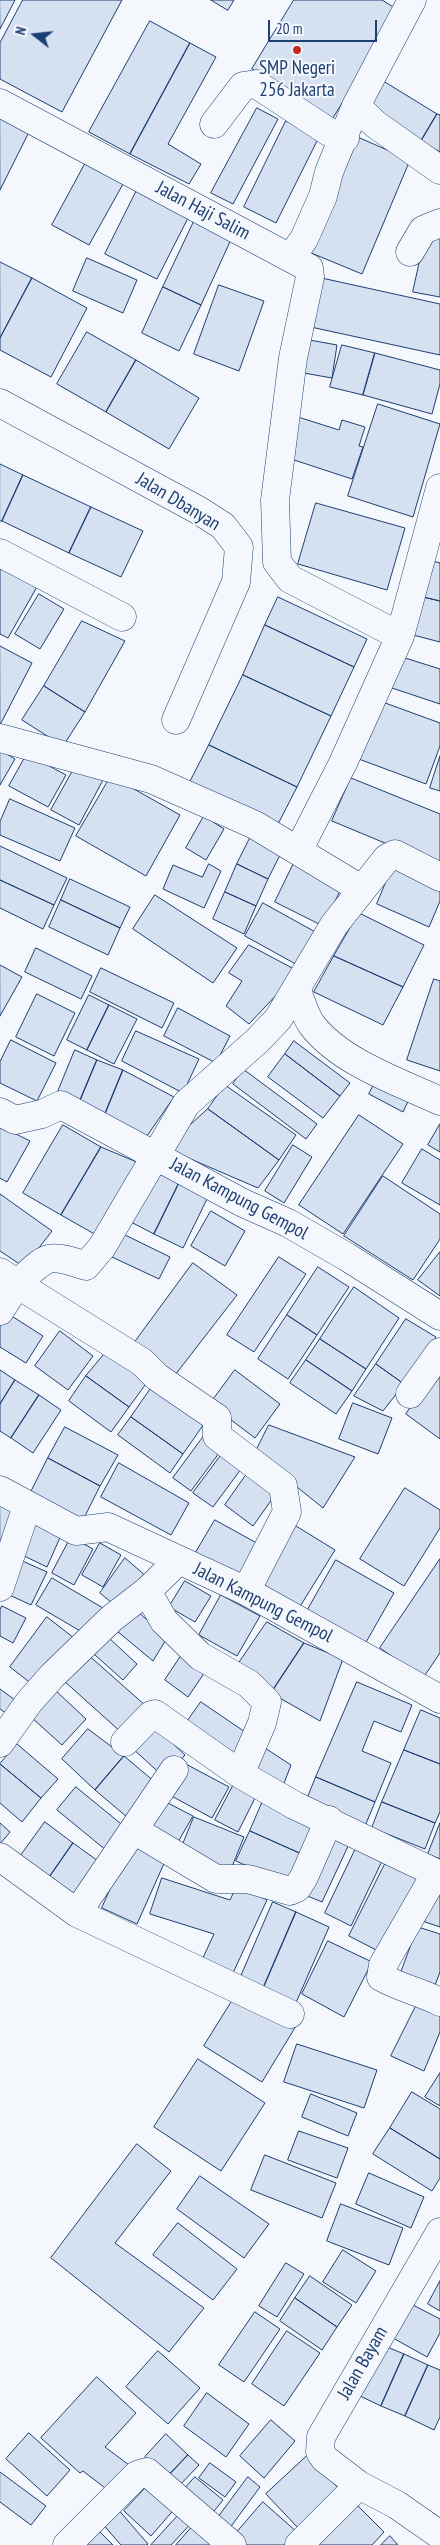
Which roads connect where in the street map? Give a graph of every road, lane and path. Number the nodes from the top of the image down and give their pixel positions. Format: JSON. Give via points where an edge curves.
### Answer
{"nodes":[{"id":1,"x":412,"y":0,"type":"edge"},
{"id":2,"x":0,"y":103,"type":"edge"},
{"id":3,"x":356,"y":106,"type":"junction"},
{"id":4,"x":214,"y":124,"type":"dead end"},
{"id":5,"x":344,"y":138,"type":"junction"},
{"id":6,"x":440,"y":170,"type":"edge"},
{"id":7,"x":440,"y":223,"type":"edge"},
{"id":8,"x":410,"y":252,"type":"dead end"},
{"id":9,"x":291,"y":257,"type":"junction"},
{"id":10,"x":0,"y":403,"type":"edge"},
{"id":11,"x":440,"y":488,"type":"edge"},
{"id":12,"x":0,"y":553,"type":"edge"},
{"id":13,"x":122,"y":617,"type":"dead end"},
{"id":14,"x":400,"y":636,"type":"junction"},
{"id":15,"x":176,"y":720,"type":"dead end"},
{"id":16,"x":0,"y":738,"type":"edge"},
{"id":17,"x":298,"y":851,"type":"junction"},
{"id":18,"x":440,"y":877,"type":"edge"},
{"id":19,"x":361,"y":889,"type":"junction"},
{"id":20,"x":297,"y":990,"type":"junction"},
{"id":21,"x":440,"y":1101,"type":"edge"},
{"id":22,"x":0,"y":1112,"type":"edge"},
{"id":23,"x":156,"y":1155,"type":"junction"},
{"id":24,"x":8,"y":1278,"type":"edge"},
{"id":25,"x":0,"y":1311,"type":"edge"},
{"id":26,"x":440,"y":1316,"type":"edge"},
{"id":27,"x":440,"y":1352,"type":"edge"},
{"id":28,"x":410,"y":1394,"type":"dead end"},
{"id":29,"x":0,"y":1490,"type":"edge"},
{"id":30,"x":27,"y":1506,"type":"junction"},
{"id":31,"x":179,"y":1560,"type":"junction"},
{"id":32,"x":0,"y":1587,"type":"edge"},
{"id":33,"x":147,"y":1591,"type":"junction"},
{"id":34,"x":246,"y":1591,"type":"junction"},
{"id":35,"x":440,"y":1699,"type":"edge"},
{"id":36,"x":125,"y":1742,"type":"dead end"},
{"id":37,"x":0,"y":1743,"type":"edge"},
{"id":38,"x":174,"y":1770,"type":"dead end"},
{"id":39,"x":240,"y":1774,"type":"junction"},
{"id":40,"x":329,"y":1820,"type":"junction"},
{"id":41,"x":134,"y":1830,"type":"junction"},
{"id":42,"x":0,"y":1857,"type":"edge"},
{"id":43,"x":438,"y":1874,"type":"edge"},
{"id":44,"x":77,"y":1913,"type":"junction"},
{"id":45,"x":440,"y":2002,"type":"edge"},
{"id":46,"x":290,"y":2014,"type":"dead end"},
{"id":47,"x":440,"y":2232,"type":"edge"},
{"id":48,"x":359,"y":2485,"type":"junction"},
{"id":49,"x":440,"y":2535,"type":"edge"},
{"id":50,"x":67,"y":2545,"type":"edge"},
{"id":51,"x":232,"y":2545,"type":"edge"},
{"id":52,"x":299,"y":2545,"type":"edge"}],
"edges":[{"from":1,"to":3,"type":"street"},
{"from":2,"to":9,"type":"street","name":"Jalan Haji Salim"},
{"from":3,"to":5,"type":"street"},
{"from":3,"to":6,"type":"street"},
{"from":4,"to":5,"type":"street","via":[[242,86],[250,83]]},
{"from":5,"to":9,"type":"street","via":[[329,172],[324,196],[304,240]]},
{"from":7,"to":8,"type":"street","via":[[423,230]]},
{"from":9,"to":14,"type":"street","name":"Jalan Haji Salim","via":[[309,268],[310,277],[293,358],[275,500],[277,562],[290,579]]},
{"from":10,"to":15,"type":"street","name":"Jalan Dbanyan","via":[[198,510],[223,526],[239,547],[236,582]]},
{"from":11,"to":14,"type":"street"},
{"from":12,"to":13,"type":"street"},
{"from":14,"to":17,"type":"street","via":[[343,763]]},
{"from":16,"to":17,"type":"street","via":[[151,779],[255,825]]},
{"from":17,"to":19,"type":"street"},
{"from":18,"to":19,"type":"street","name":"Jalan Kampung Gempol","via":[[395,854],[387,858]]},
{"from":19,"to":20,"type":"street","name":"Jalan Kampung Gempol","via":[[334,925]]},
{"from":20,"to":21,"type":"street","via":[[312,1024],[335,1048],[375,1071]]},
{"from":20,"to":23,"type":"street","name":"Jalan Kampung Gempol","via":[[278,1019],[257,1041],[186,1104]]},
{"from":22,"to":23,"type":"street","via":[[15,1120],[42,1114],[61,1105]]},
{"from":23,"to":24,"type":"street","via":[[102,1247],[86,1266],[56,1256]]},
{"from":23,"to":26,"type":"street","name":"Jalan Kampung Gempol","via":[[347,1256]]},
{"from":24,"to":25,"type":"street"},
{"from":24,"to":34,"type":"street","via":[[142,1362],[157,1377],[217,1418],[217,1436],[283,1486],[287,1512]]},
{"from":27,"to":28,"type":"street"},
{"from":29,"to":30,"type":"street","name":"Jalan Kampung Gempol"},
{"from":30,"to":31,"type":"street","name":"Jalan Kampung Gempol","via":[[76,1532],[108,1527]]},
{"from":30,"to":32,"type":"street"},
{"from":31,"to":33,"type":"street"},
{"from":31,"to":34,"type":"street","name":"Jalan Kampung Gempol"},
{"from":33,"to":37,"type":"street","via":[[112,1618],[52,1676]]},
{"from":33,"to":39,"type":"street","via":[[164,1621],[200,1656],[248,1684],[268,1702]]},
{"from":34,"to":35,"type":"street","name":"Jalan Kampung Gempol"},
{"from":36,"to":39,"type":"street","via":[[155,1714]]},
{"from":38,"to":41,"type":"street"},
{"from":39,"to":40,"type":"street","via":[[294,1805]]},
{"from":40,"to":41,"type":"street","via":[[304,1877],[297,1888],[290,1891],[248,1879],[216,1879]]},
{"from":40,"to":43,"type":"street"},
{"from":41,"to":44,"type":"street"},
{"from":42,"to":44,"type":"street"},
{"from":43,"to":45,"type":"street","via":[[383,1965],[381,1977],[423,1992]]},
{"from":44,"to":46,"type":"street"},
{"from":47,"to":48,"type":"street","name":"Jalan Bayam","via":[[320,2437],[320,2452],[325,2459]]},
{"from":48,"to":49,"type":"street","name":"Jalan Bayam","via":[[397,2505]]},
{"from":48,"to":52,"type":"street"},
{"from":50,"to":51,"type":"street","via":[[137,2474],[147,2472]]}]}
